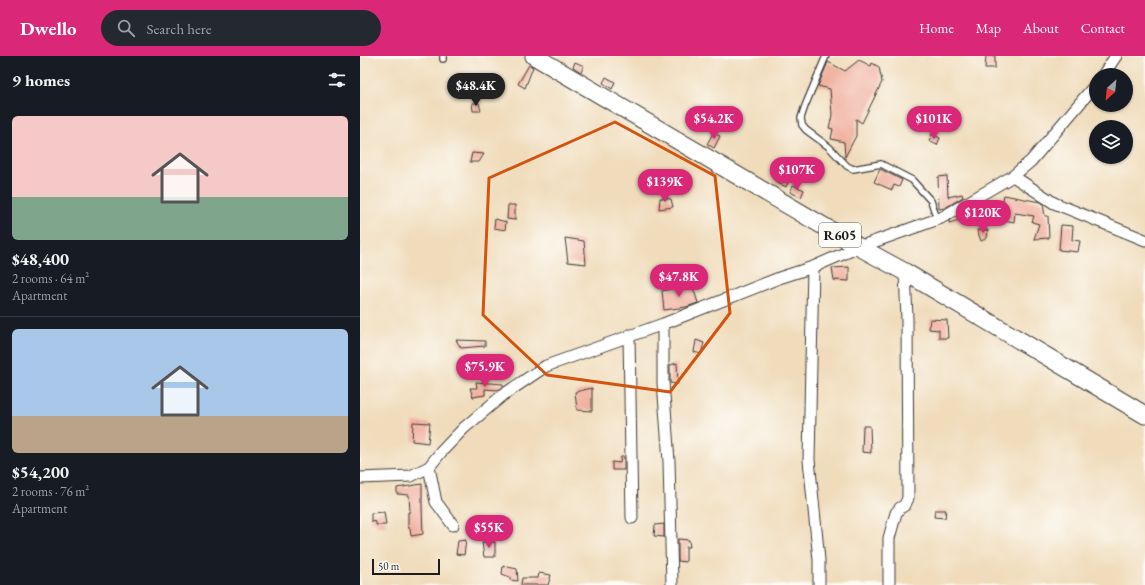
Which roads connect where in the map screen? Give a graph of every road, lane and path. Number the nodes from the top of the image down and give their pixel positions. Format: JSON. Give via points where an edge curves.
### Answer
{"nodes":[{"id":1,"x":534,"y":56,"type":"edge"},
{"id":2,"x":826,"y":56,"type":"edge"},
{"id":3,"x":1116,"y":56,"type":"edge"},
{"id":4,"x":1107,"y":68,"type":"edge"},
{"id":5,"x":1089,"y":92,"type":"edge"},
{"id":6,"x":1013,"y":176,"type":"junction"},
{"id":7,"x":937,"y":219,"type":"junction"},
{"id":8,"x":1145,"y":240,"type":"edge"},
{"id":9,"x":859,"y":246,"type":"junction"},
{"id":10,"x":813,"y":267,"type":"junction"},
{"id":11,"x":905,"y":272,"type":"junction"},
{"id":12,"x":663,"y":324,"type":"junction"},
{"id":13,"x":629,"y":336,"type":"junction"},
{"id":14,"x":1145,"y":415,"type":"edge"},
{"id":15,"x":429,"y":467,"type":"junction"},
{"id":16,"x":360,"y":478,"type":"edge"},
{"id":17,"x":632,"y":518,"type":"dead end"},
{"id":18,"x":453,"y":525,"type":"dead end"},
{"id":19,"x":672,"y":585,"type":"edge"},
{"id":20,"x":819,"y":585,"type":"edge"},
{"id":21,"x":889,"y":585,"type":"edge"}],
"edges":[{"from":1,"to":9,"type":"main road","number":"R605"},
{"from":2,"to":7,"type":"lane","via":[[805,106],[801,118],[802,125],[829,146],[846,166],[853,169],[881,164],[912,180],[931,201]]},
{"from":3,"to":4,"type":"street"},
{"from":5,"to":6,"type":"street","via":[[1031,161]]},
{"from":6,"to":7,"type":"street"},
{"from":6,"to":8,"type":"street","via":[[1054,203]]},
{"from":7,"to":9,"type":"street"},
{"from":9,"to":10,"type":"street"},
{"from":9,"to":11,"type":"main road","number":"R605"},
{"from":10,"to":12,"type":"street"},
{"from":10,"to":20,"type":"street","via":[[809,460]]},
{"from":11,"to":14,"type":"main road","number":"R605"},
{"from":11,"to":21,"type":"street","via":[[908,498],[905,506],[896,513],[889,538]]},
{"from":12,"to":13,"type":"street"},
{"from":12,"to":19,"type":"street","via":[[662,382],[669,461]]},
{"from":13,"to":15,"type":"street","via":[[546,366],[503,395],[464,428]]},
{"from":13,"to":17,"type":"street"},
{"from":15,"to":16,"type":"street","via":[[411,476]]},
{"from":15,"to":18,"type":"street","via":[[436,502]]}]}
